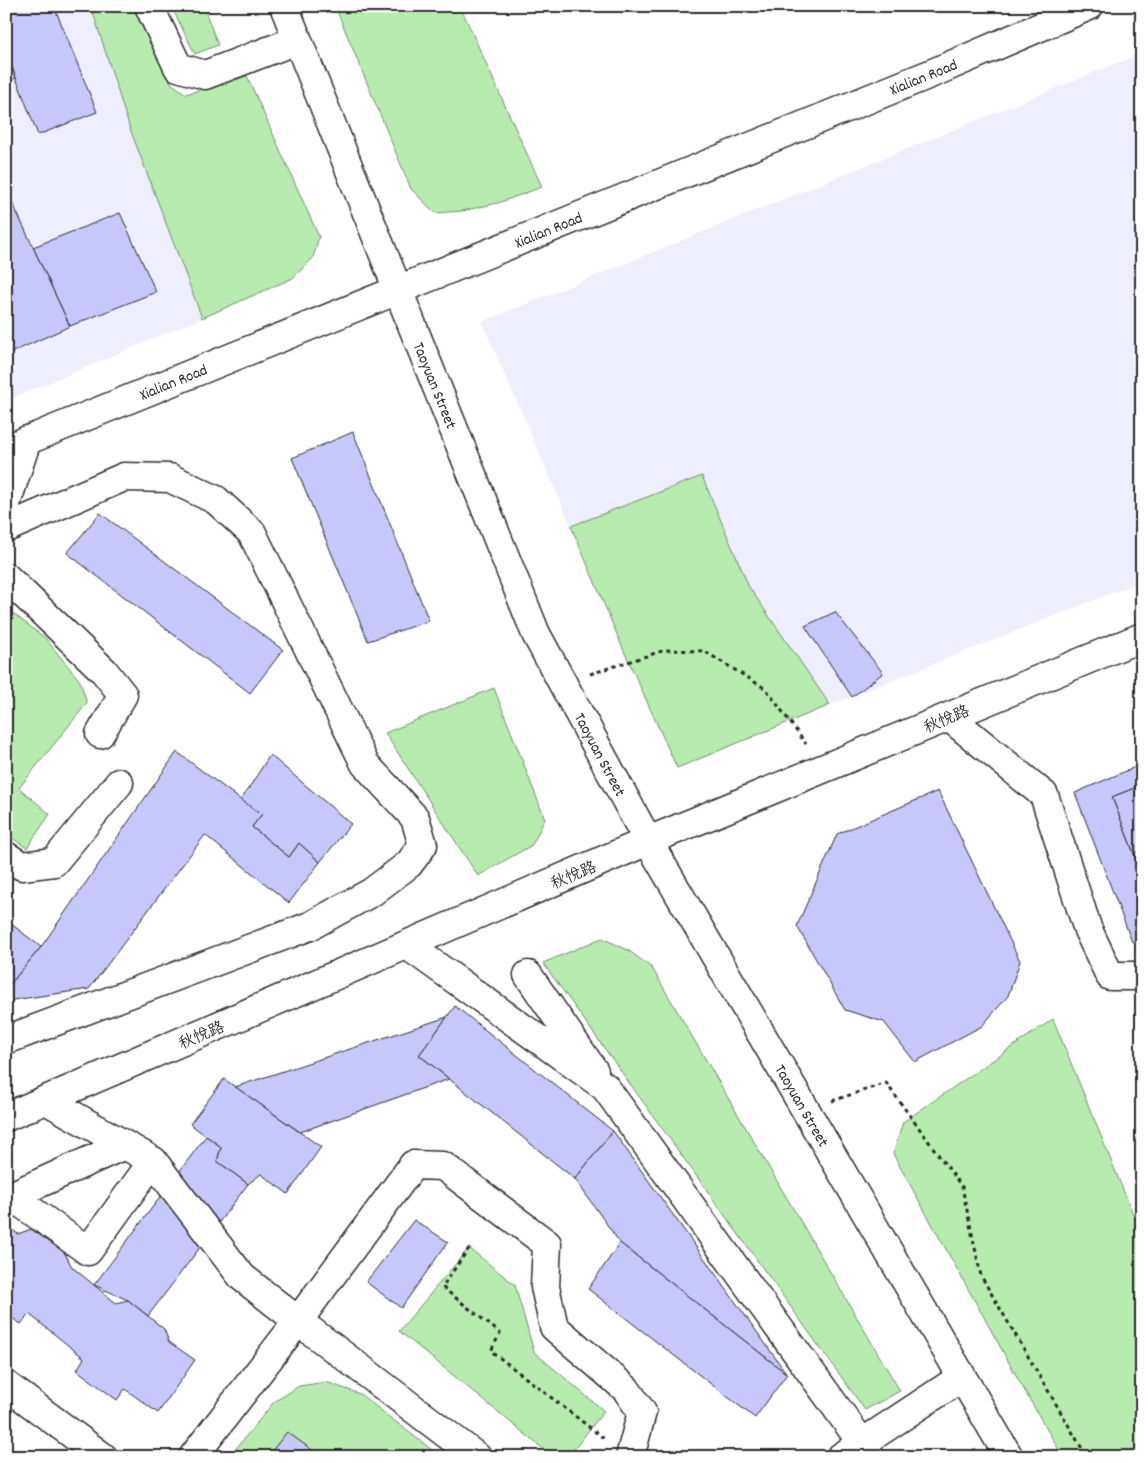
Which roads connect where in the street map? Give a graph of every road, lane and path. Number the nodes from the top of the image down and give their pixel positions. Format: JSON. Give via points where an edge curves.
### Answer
{"nodes":[{"id":1,"x":149,"y":6,"type":"edge"},
{"id":2,"x":284,"y":6,"type":"edge"},
{"id":3,"x":1088,"y":6,"type":"edge"},
{"id":4,"x":297,"y":40,"type":"junction"},
{"id":5,"x":398,"y":290,"type":"junction"},
{"id":6,"x":16,"y":445,"type":"edge"},
{"id":7,"x":6,"y":504,"type":"edge"},
{"id":8,"x":6,"y":528,"type":"edge"},
{"id":9,"x":6,"y":576,"type":"edge"},
{"id":10,"x":1142,"y":636,"type":"edge"},
{"id":11,"x":563,"y":683,"type":"junction"},
{"id":12,"x":949,"y":716,"type":"junction"},
{"id":13,"x":100,"y":734,"type":"dead end"},
{"id":14,"x":824,"y":768,"type":"junction"},
{"id":15,"x":119,"y":783,"type":"dead end"},
{"id":16,"x":648,"y":842,"type":"junction"},
{"id":17,"x":6,"y":856,"type":"edge"},
{"id":18,"x":407,"y":945,"type":"junction"},
{"id":19,"x":528,"y":976,"type":"dead end"},
{"id":20,"x":1142,"y":976,"type":"edge"},
{"id":21,"x":6,"y":1040,"type":"edge"},
{"id":22,"x":605,"y":1087,"type":"junction"},
{"id":23,"x":46,"y":1100,"type":"junction"},
{"id":24,"x":806,"y":1109,"type":"junction"},
{"id":25,"x":6,"y":1117,"type":"edge"},
{"id":26,"x":124,"y":1145,"type":"junction"},
{"id":27,"x":153,"y":1161,"type":"junction"},
{"id":28,"x":469,"y":1248,"type":"dead end"},
{"id":29,"x":298,"y":1321,"type":"junction"},
{"id":30,"x":962,"y":1377,"type":"junction"},
{"id":31,"x":6,"y":1385,"type":"edge"},
{"id":32,"x":622,"y":1451,"type":"edge"},
{"id":33,"x":857,"y":1452,"type":"edge"},
{"id":34,"x":104,"y":1457,"type":"edge"},
{"id":35,"x":193,"y":1457,"type":"edge"},
{"id":36,"x":477,"y":1457,"type":"edge"},
{"id":37,"x":1009,"y":1457,"type":"edge"},
{"id":38,"x":1087,"y":1457,"type":"edge"}],
"edges":[{"from":1,"to":4,"type":"street","via":[[178,67],[205,75]]},
{"from":2,"to":4,"type":"street","name":"Taoyuan Street"},
{"from":3,"to":5,"type":"street","name":"Xialian Road"},
{"from":4,"to":5,"type":"street","name":"Taoyuan Street"},
{"from":5,"to":6,"type":"street","name":"Xialian Road"},
{"from":5,"to":11,"type":"street","name":"Taoyuan Street","via":[[536,634]]},
{"from":6,"to":7,"type":"street"},
{"from":8,"to":21,"type":"street","via":[[124,477],[170,478],[216,500],[252,533],[365,764],[415,818],[423,845],[409,864],[372,892],[310,926]]},
{"from":9,"to":13,"type":"street","via":[[104,671],[123,695]]},
{"from":10,"to":12,"type":"street","name":"秋悦路"},
{"from":11,"to":14,"type":"path","via":[[665,650],[704,651],[766,689]]},
{"from":11,"to":16,"type":"street","name":"Taoyuan Street"},
{"from":12,"to":14,"type":"street","name":"秋悦路"},
{"from":12,"to":20,"type":"street","via":[[1044,795],[1088,930],[1110,976]]},
{"from":14,"to":16,"type":"street","name":"秋悦路"},
{"from":15,"to":17,"type":"street","via":[[54,862],[22,866]]},
{"from":16,"to":18,"type":"street","name":"秋悦路"},
{"from":16,"to":24,"type":"street","name":"Taoyuan Street"},
{"from":18,"to":22,"type":"street"},
{"from":18,"to":23,"type":"street","name":"秋悦路"},
{"from":19,"to":22,"type":"street"},
{"from":22,"to":33,"type":"street"},
{"from":23,"to":25,"type":"street","name":"秋悦路"},
{"from":23,"to":26,"type":"street"},
{"from":24,"to":30,"type":"street","name":"Taoyuan Street"},
{"from":24,"to":38,"type":"path","via":[[886,1083],[962,1187],[980,1276]]},
{"from":26,"to":27,"type":"street"},
{"from":26,"to":27,"type":"street","via":[[11,1196],[88,1251]]},
{"from":27,"to":29,"type":"street","via":[[242,1277]]},
{"from":28,"to":32,"type":"path","via":[[442,1286],[500,1333],[491,1351]]},
{"from":29,"to":32,"type":"street","via":[[413,1165],[443,1166],[547,1244],[545,1287],[554,1326],[626,1389],[642,1412]]},
{"from":29,"to":35,"type":"street"},
{"from":29,"to":36,"type":"street"},
{"from":30,"to":33,"type":"street"},
{"from":30,"to":37,"type":"street","name":"Taoyuan Street"},
{"from":31,"to":34,"type":"street"}]}
